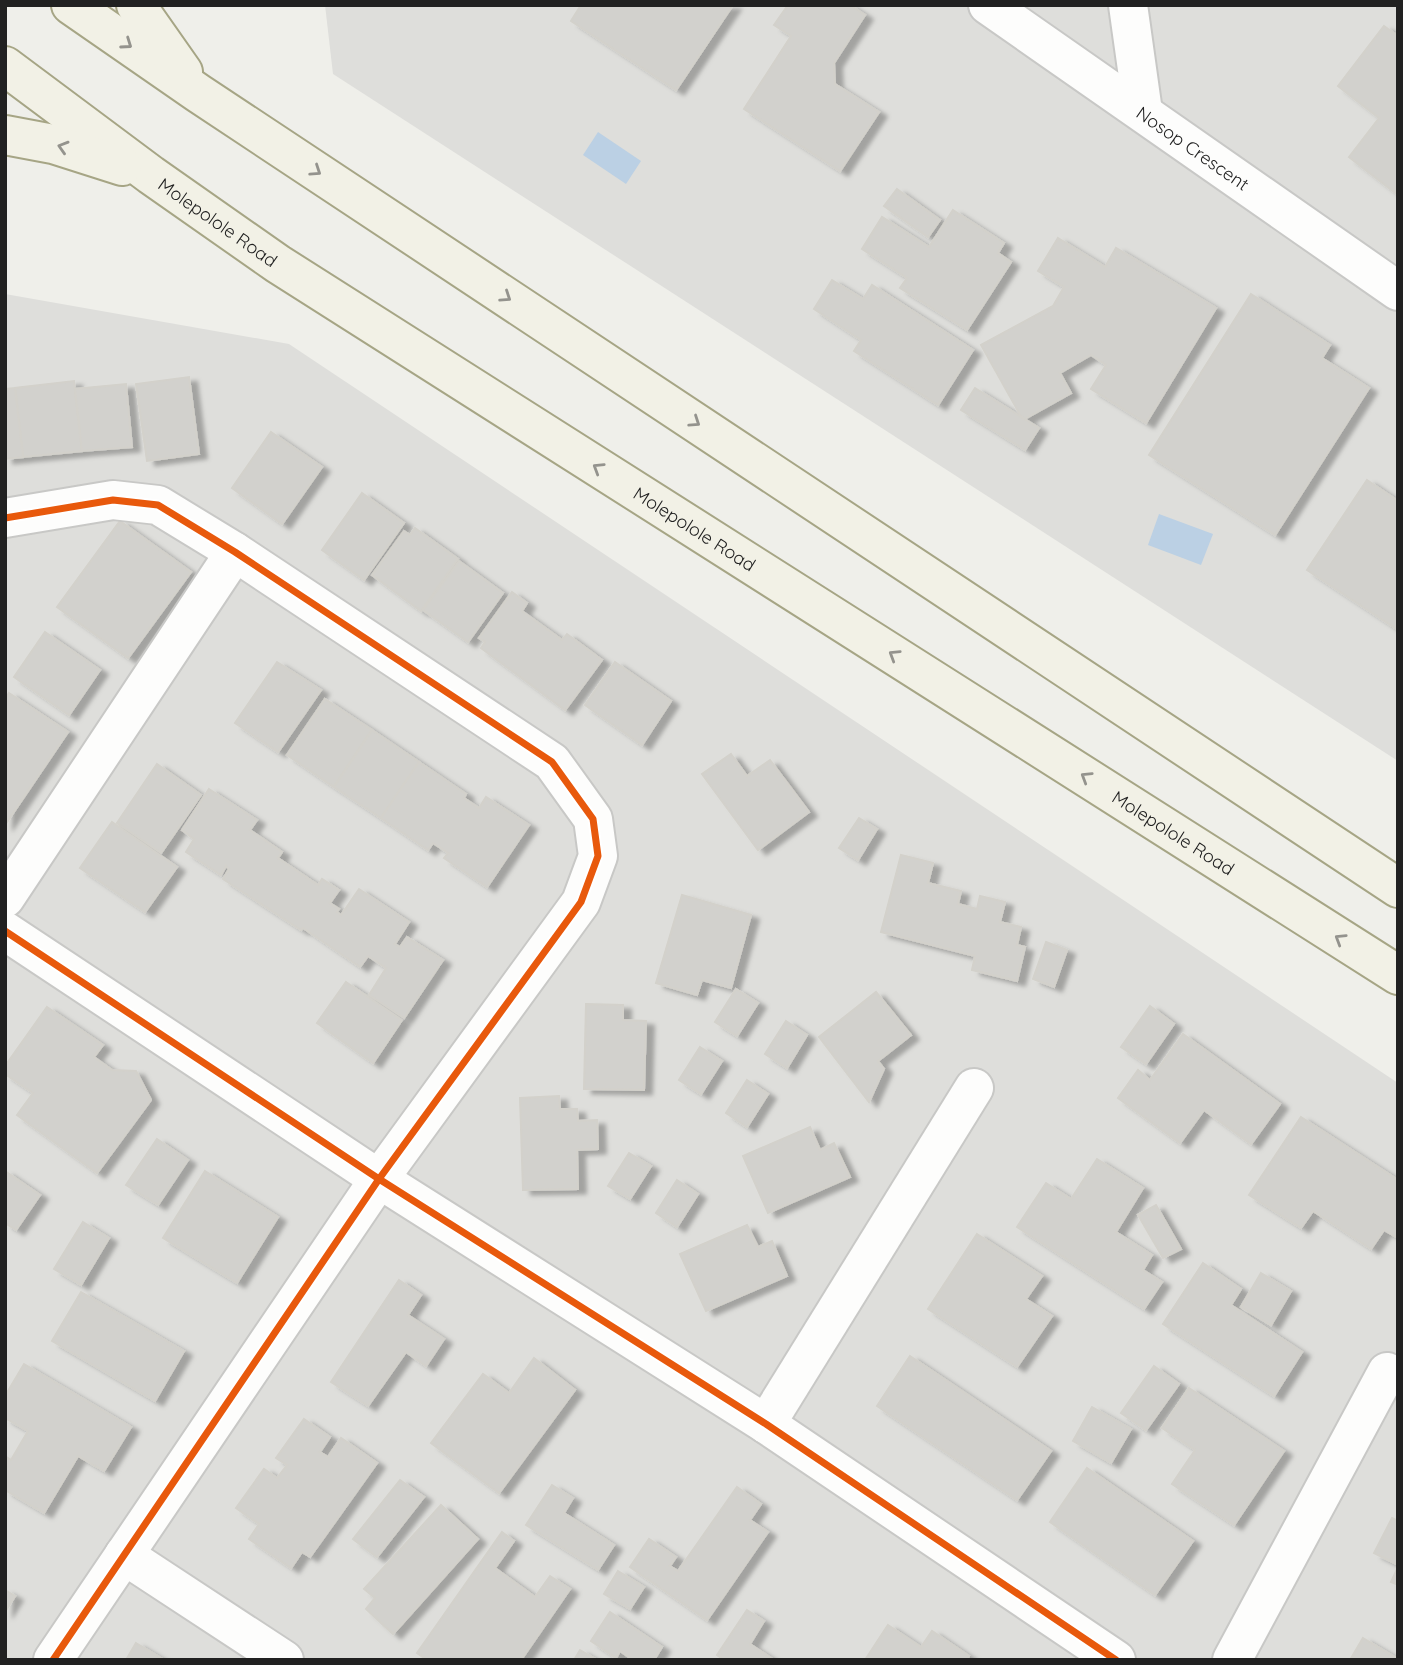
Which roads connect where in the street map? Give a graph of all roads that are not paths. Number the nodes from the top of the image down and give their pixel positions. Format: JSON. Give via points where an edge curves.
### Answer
{"nodes":[{"id":1,"x":71,"y":5,"type":"edge"},
{"id":2,"x":136,"y":5,"type":"edge"},
{"id":3,"x":988,"y":5,"type":"edge"},
{"id":4,"x":1128,"y":5,"type":"edge"},
{"id":5,"x":5,"y":66,"type":"edge"},
{"id":6,"x":198,"y":93,"type":"junction"},
{"id":7,"x":1143,"y":112,"type":"junction"},
{"id":8,"x":5,"y":135,"type":"edge"},
{"id":9,"x":151,"y":175,"type":"junction"},
{"id":10,"x":1398,"y":291,"type":"edge"},
{"id":11,"x":5,"y":518,"type":"edge"},
{"id":12,"x":235,"y":552,"type":"junction"},
{"id":13,"x":1398,"y":888,"type":"edge"},
{"id":14,"x":5,"y":898,"type":"edge"},
{"id":15,"x":5,"y":931,"type":"edge"},
{"id":16,"x":1398,"y":975,"type":"edge"},
{"id":17,"x":974,"y":1088,"type":"dead end"},
{"id":18,"x":379,"y":1180,"type":"junction"},
{"id":19,"x":1387,"y":1372,"type":"dead end"},
{"id":20,"x":766,"y":1424,"type":"junction"},
{"id":21,"x":124,"y":1555,"type":"junction"},
{"id":22,"x":53,"y":1660,"type":"edge"},
{"id":23,"x":284,"y":1660,"type":"edge"},
{"id":24,"x":1116,"y":1660,"type":"edge"},
{"id":25,"x":1231,"y":1660,"type":"edge"}],
"edges":[{"from":1,"to":6,"type":"main road","one_way":true},
{"from":2,"to":6,"type":"main road"},
{"from":3,"to":7,"type":"street","name":"Nosop Crescent"},
{"from":4,"to":7,"type":"street"},
{"from":5,"to":9,"type":"main road","name":"Molepolole Road"},
{"from":6,"to":13,"type":"main road","one_way":true},
{"from":7,"to":10,"type":"street","name":"Nosop Crescent"},
{"from":9,"to":8,"type":"main road","one_way":true,"via":[[53,144]]},
{"from":16,"to":9,"type":"main road","name":"Molepolole Road","one_way":true,"via":[[289,272]]},
{"from":11,"to":12,"type":"street","via":[[113,500],[158,505]]},
{"from":12,"to":14,"type":"street"},
{"from":12,"to":18,"type":"street","via":[[552,762],[593,819],[598,856],[581,902]]},
{"from":15,"to":18,"type":"street"},
{"from":17,"to":20,"type":"street"},
{"from":18,"to":20,"type":"street"},
{"from":18,"to":21,"type":"street"},
{"from":19,"to":25,"type":"street"},
{"from":20,"to":24,"type":"street"},
{"from":21,"to":22,"type":"street"},
{"from":21,"to":23,"type":"street"}]}
